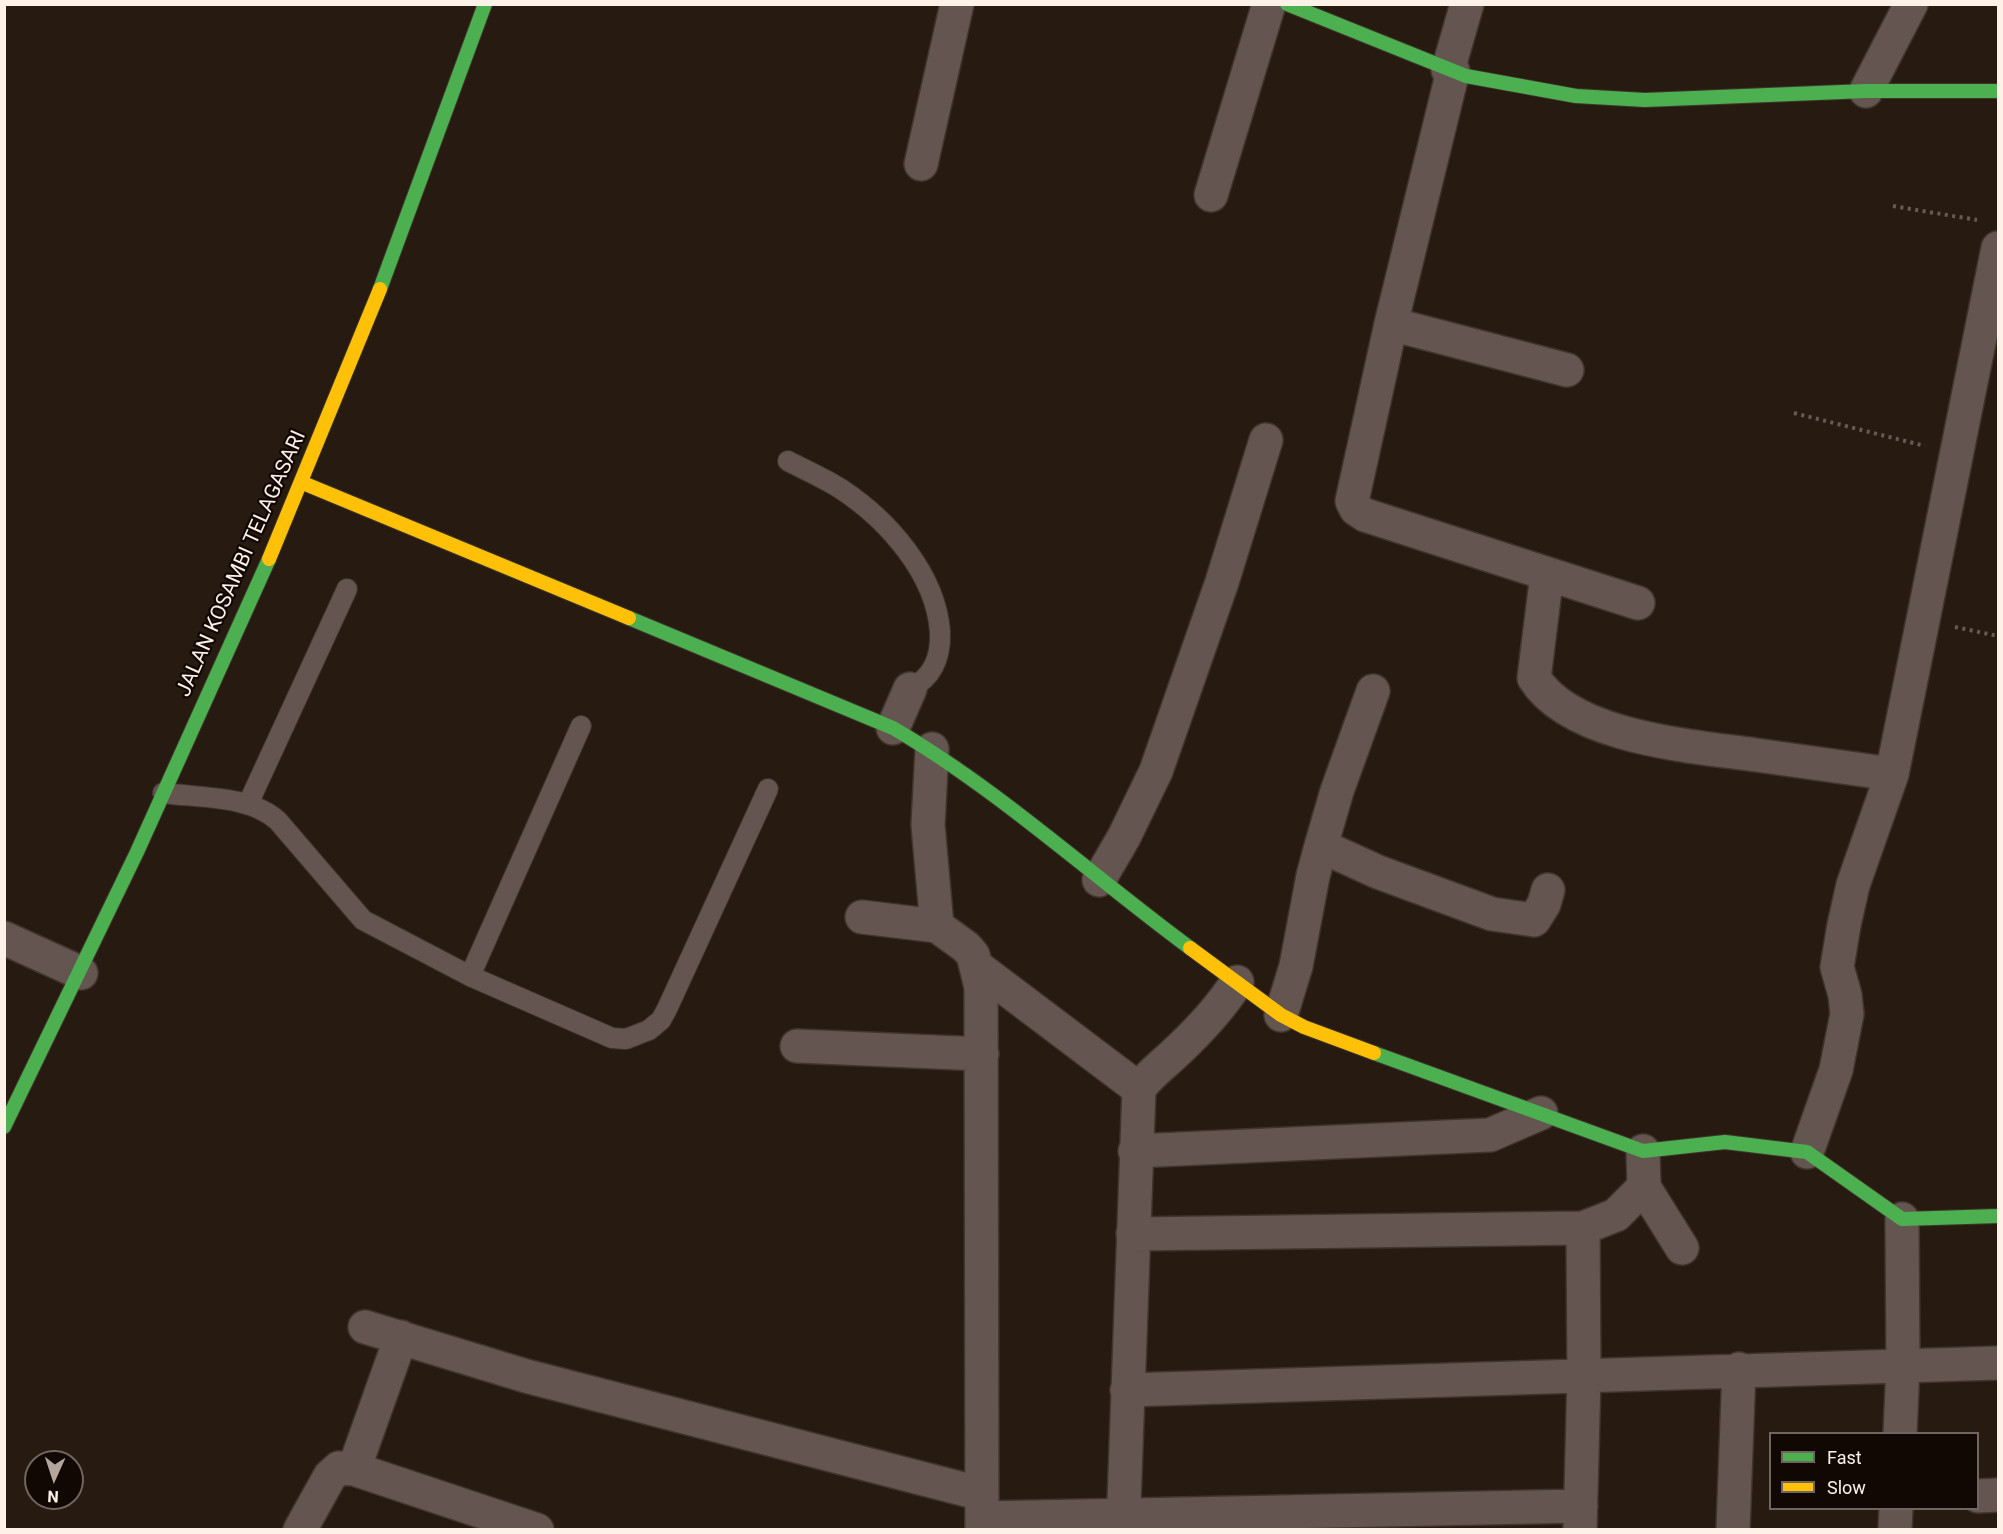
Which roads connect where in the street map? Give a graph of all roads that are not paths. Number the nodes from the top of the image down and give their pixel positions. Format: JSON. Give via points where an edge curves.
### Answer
{"nodes":[{"id":1,"x":485,"y":4,"type":"edge"},
{"id":2,"x":957,"y":4,"type":"edge"},
{"id":3,"x":1269,"y":4,"type":"edge"},
{"id":4,"x":1287,"y":4,"type":"edge"},
{"id":5,"x":1467,"y":4,"type":"edge"},
{"id":6,"x":1911,"y":4,"type":"edge"},
{"id":7,"x":1451,"y":70,"type":"junction"},
{"id":8,"x":1998,"y":91,"type":"edge"},
{"id":9,"x":1866,"y":92,"type":"junction"},
{"id":10,"x":921,"y":164,"type":"dead end"},
{"id":11,"x":1210,"y":195,"type":"dead end"},
{"id":12,"x":1993,"y":235,"type":"edge"},
{"id":13,"x":1391,"y":324,"type":"junction"},
{"id":14,"x":1567,"y":370,"type":"dead end"},
{"id":15,"x":1266,"y":440,"type":"dead end"},
{"id":16,"x":788,"y":461,"type":"dead end"},
{"id":17,"x":303,"y":483,"type":"junction"},
{"id":18,"x":1547,"y":574,"type":"junction"},
{"id":19,"x":347,"y":589,"type":"dead end"},
{"id":20,"x":1638,"y":603,"type":"dead end"},
{"id":21,"x":910,"y":689,"type":"joint"},
{"id":22,"x":1373,"y":691,"type":"dead end"},
{"id":23,"x":581,"y":726,"type":"dead end"},
{"id":24,"x":893,"y":728,"type":"junction"},
{"id":25,"x":932,"y":750,"type":"junction"},
{"id":26,"x":1892,"y":774,"type":"junction"},
{"id":27,"x":768,"y":789,"type":"dead end"},
{"id":28,"x":163,"y":793,"type":"junction"},
{"id":29,"x":248,"y":804,"type":"junction"},
{"id":30,"x":1321,"y":846,"type":"junction"},
{"id":31,"x":1099,"y":880,"type":"junction"},
{"id":32,"x":1548,"y":890,"type":"dead end"},
{"id":33,"x":862,"y":917,"type":"dead end"},
{"id":34,"x":937,"y":926,"type":"junction"},
{"id":35,"x":4,"y":938,"type":"edge"},
{"id":36,"x":976,"y":966,"type":"junction"},
{"id":37,"x":81,"y":973,"type":"junction"},
{"id":38,"x":470,"y":976,"type":"junction"},
{"id":39,"x":1237,"y":982,"type":"junction"},
{"id":40,"x":1281,"y":1015,"type":"junction"},
{"id":41,"x":797,"y":1046,"type":"dead end"},
{"id":42,"x":982,"y":1054,"type":"junction"},
{"id":43,"x":1139,"y":1089,"type":"junction"},
{"id":44,"x":1541,"y":1113,"type":"junction"},
{"id":45,"x":4,"y":1127,"type":"edge"},
{"id":46,"x":1643,"y":1150,"type":"junction"},
{"id":47,"x":1135,"y":1151,"type":"junction"},
{"id":48,"x":1807,"y":1152,"type":"junction"},
{"id":49,"x":1644,"y":1187,"type":"junction"},
{"id":50,"x":1998,"y":1216,"type":"edge"},
{"id":51,"x":1902,"y":1219,"type":"junction"},
{"id":52,"x":1583,"y":1228,"type":"junction"},
{"id":53,"x":1133,"y":1234,"type":"junction"},
{"id":54,"x":1682,"y":1248,"type":"dead end"},
{"id":55,"x":365,"y":1327,"type":"dead end"},
{"id":56,"x":400,"y":1337,"type":"junction"},
{"id":57,"x":1998,"y":1363,"type":"edge"},
{"id":58,"x":1903,"y":1366,"type":"junction"},
{"id":59,"x":1739,"y":1369,"type":"junction"},
{"id":60,"x":1584,"y":1376,"type":"junction"},
{"id":61,"x":1127,"y":1390,"type":"junction"},
{"id":62,"x":1900,"y":1432,"type":"edge"},
{"id":63,"x":354,"y":1469,"type":"junction"},
{"id":64,"x":1998,"y":1495,"type":"edge"},
{"id":65,"x":1979,"y":1496,"type":"edge"},
{"id":66,"x":1896,"y":1510,"type":"edge"},
{"id":67,"x":982,"y":1514,"type":"edge"},
{"id":68,"x":1580,"y":1518,"type":"edge"},
{"id":69,"x":1123,"y":1523,"type":"edge"},
{"id":70,"x":300,"y":1530,"type":"edge"},
{"id":71,"x":537,"y":1530,"type":"edge"},
{"id":72,"x":1733,"y":1530,"type":"edge"},
{"id":73,"x":1895,"y":1530,"type":"edge"}],
"edges":[{"from":1,"to":17,"type":"street","name":"JALAN KOSAMBI TELAGASARI"},
{"from":2,"to":10,"type":"street"},
{"from":3,"to":11,"type":"street"},
{"from":4,"to":7,"type":"street"},
{"from":5,"to":7,"type":"street"},
{"from":6,"to":9,"type":"street"},
{"from":7,"to":9,"type":"street","via":[[1541,90],[1602,98]]},
{"from":7,"to":13,"type":"street"},
{"from":8,"to":9,"type":"street"},
{"from":12,"to":26,"type":"street","via":[[1957,454]]},
{"from":13,"to":14,"type":"street"},
{"from":13,"to":18,"type":"street","via":[[1352,501],[1356,509]]},
{"from":15,"to":31,"type":"street","via":[[1222,582],[1156,771]]},
{"from":16,"to":21,"type":"lane","via":[[841,489],[874,516],[917,564],[939,617],[940,650],[930,674]]},
{"from":17,"to":24,"type":"street"},
{"from":17,"to":28,"type":"street","name":"JALAN KOSAMBI TELAGASARI"},
{"from":18,"to":20,"type":"street"},
{"from":18,"to":26,"type":"street","via":[[1534,678],[1543,693],[1568,709],[1613,729],[1652,740]]},
{"from":19,"to":29,"type":"lane"},
{"from":21,"to":24,"type":"street"},
{"from":22,"to":30,"type":"street"},
{"from":23,"to":38,"type":"lane"},
{"from":24,"to":25,"type":"street"},
{"from":25,"to":31,"type":"street"},
{"from":25,"to":34,"type":"street","via":[[928,825]]},
{"from":26,"to":48,"type":"street","via":[[1853,885],[1837,967],[1847,1014],[1836,1070]]},
{"from":27,"to":38,"type":"lane","via":[[667,1009],[649,1030],[626,1039],[612,1038]]},
{"from":28,"to":29,"type":"lane"},
{"from":28,"to":37,"type":"street","name":"JALAN KOSAMBI TELAGASARI"},
{"from":29,"to":38,"type":"lane","via":[[278,821],[363,920]]},
{"from":30,"to":32,"type":"street","via":[[1378,872],[1492,914],[1534,920]]},
{"from":30,"to":40,"type":"street","via":[[1296,966]]},
{"from":31,"to":39,"type":"street"},
{"from":33,"to":34,"type":"street"},
{"from":34,"to":36,"type":"street","via":[[966,947]]},
{"from":35,"to":37,"type":"street"},
{"from":36,"to":42,"type":"street","via":[[983,1001]]},
{"from":36,"to":43,"type":"street"},
{"from":37,"to":45,"type":"street","name":"JALAN KOSAMBI TELAGASARI"},
{"from":39,"to":40,"type":"street"},
{"from":39,"to":43,"type":"street","via":[[1224,1003]]},
{"from":40,"to":44,"type":"street","via":[[1304,1027]]},
{"from":41,"to":42,"type":"street"},
{"from":42,"to":67,"type":"street"},
{"from":43,"to":47,"type":"street"},
{"from":44,"to":46,"type":"street"},
{"from":44,"to":47,"type":"street","via":[[1490,1135]]},
{"from":46,"to":48,"type":"street","via":[[1725,1142]]},
{"from":46,"to":49,"type":"street"},
{"from":47,"to":53,"type":"street"},
{"from":48,"to":51,"type":"street"},
{"from":49,"to":52,"type":"street","via":[[1616,1215]]},
{"from":49,"to":54,"type":"street"},
{"from":50,"to":51,"type":"street"},
{"from":51,"to":58,"type":"street"},
{"from":52,"to":53,"type":"street"},
{"from":52,"to":60,"type":"street"},
{"from":53,"to":61,"type":"street"},
{"from":55,"to":56,"type":"street"},
{"from":56,"to":63,"type":"street"},
{"from":56,"to":67,"type":"street"},
{"from":57,"to":58,"type":"street"},
{"from":58,"to":59,"type":"street"},
{"from":58,"to":62,"type":"street"},
{"from":59,"to":60,"type":"street"},
{"from":59,"to":72,"type":"street"},
{"from":60,"to":61,"type":"street"},
{"from":60,"to":68,"type":"street"},
{"from":61,"to":69,"type":"street"},
{"from":63,"to":70,"type":"street","via":[[339,1468],[330,1476]]},
{"from":63,"to":71,"type":"street"},
{"from":64,"to":65,"type":"street"},
{"from":66,"to":73,"type":"street"},
{"from":67,"to":69,"type":"street"},
{"from":68,"to":69,"type":"street"}]}
